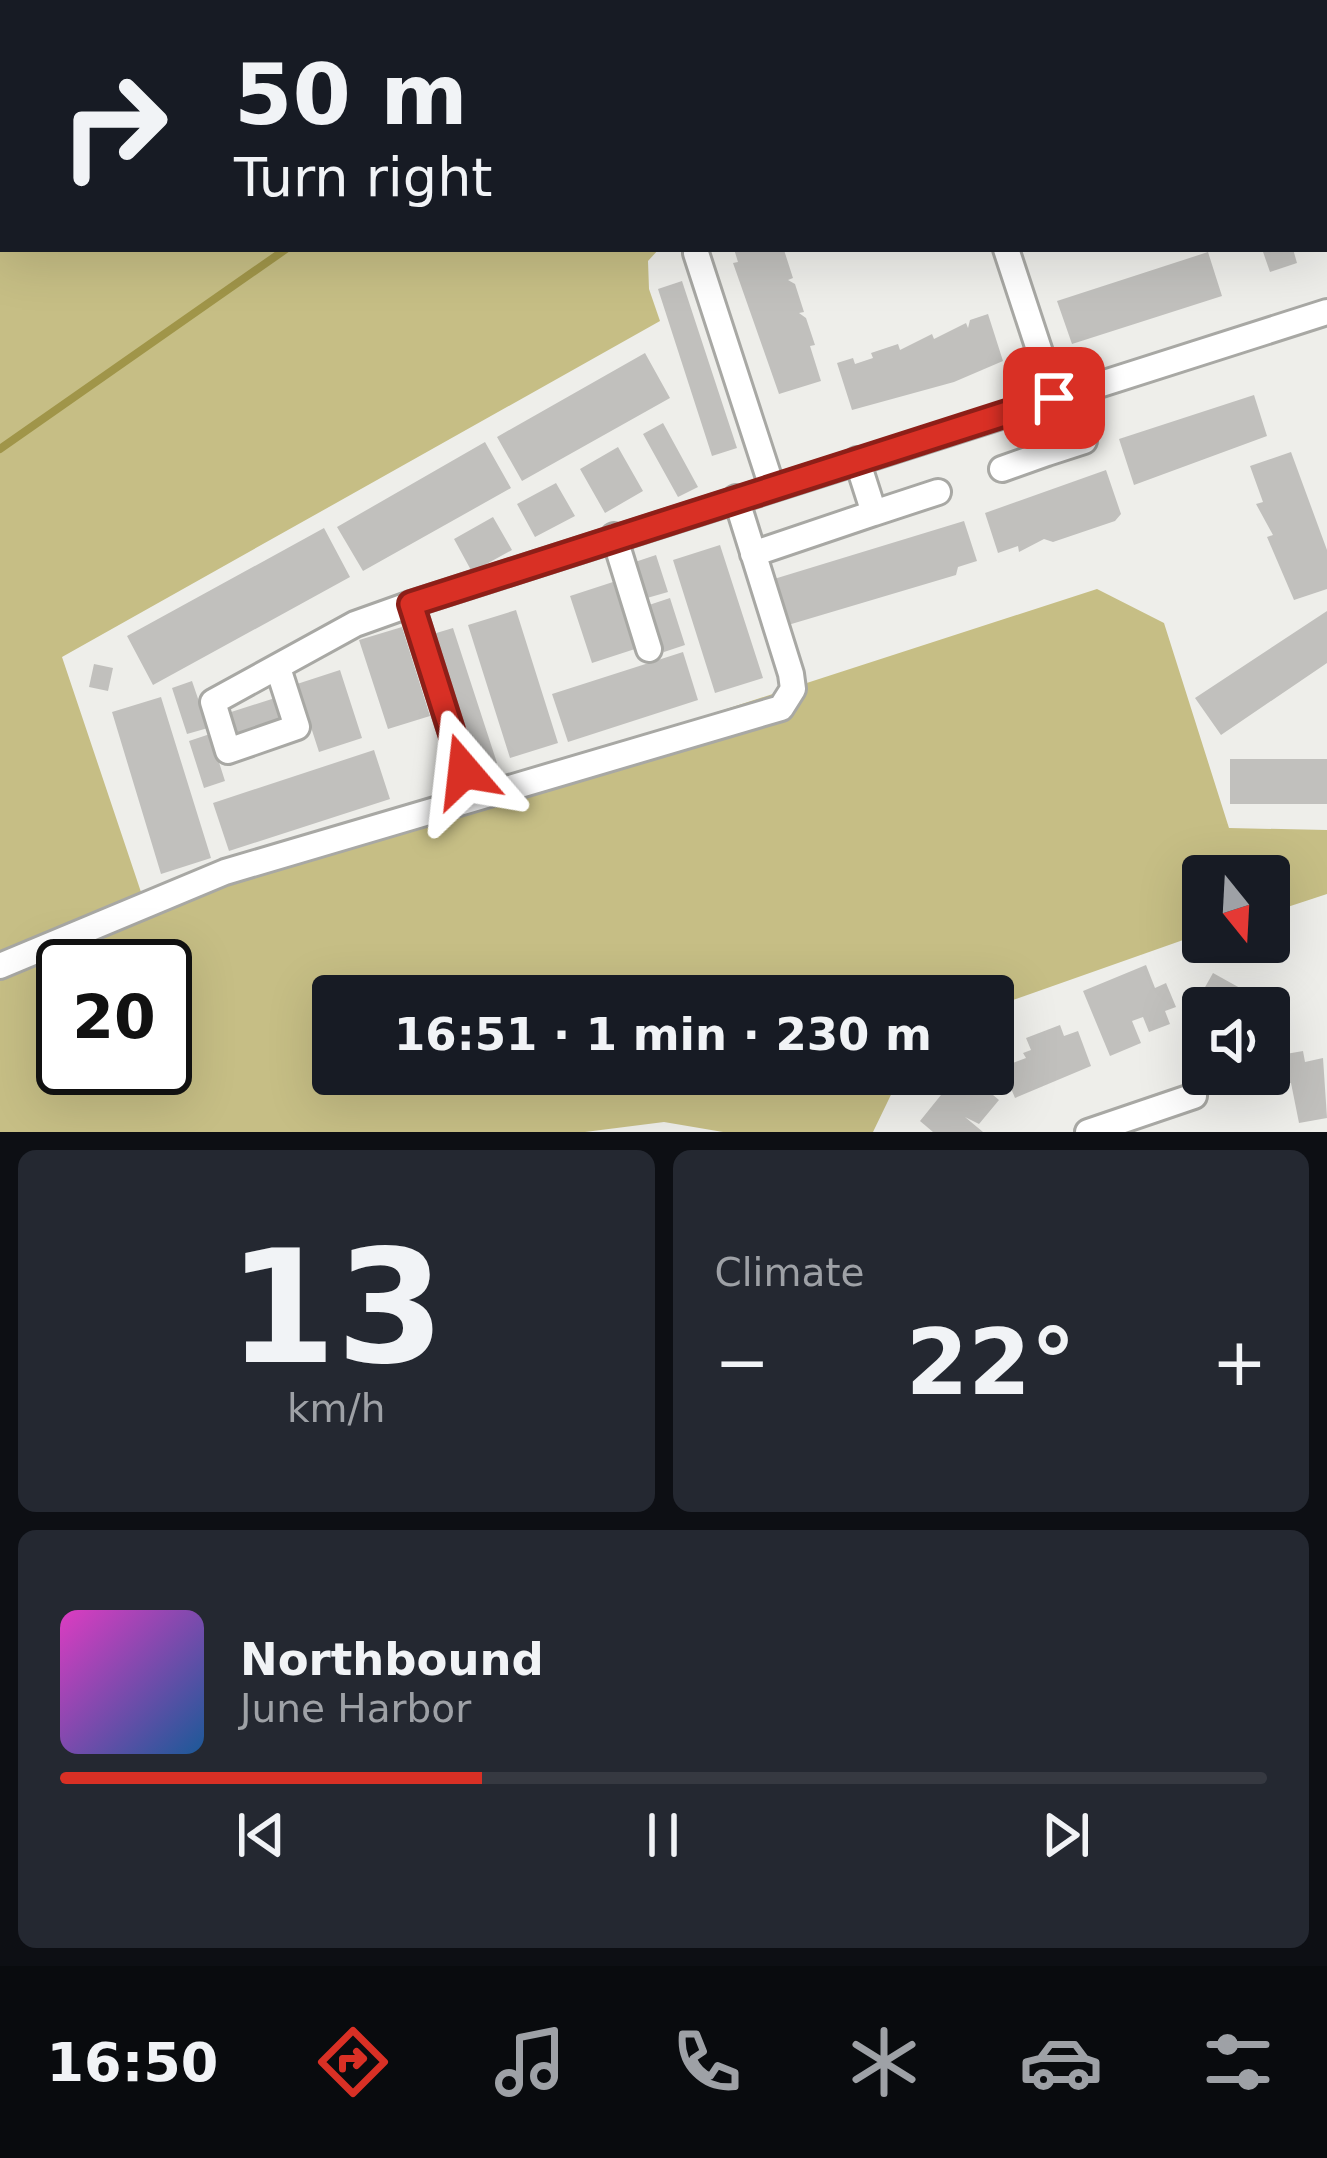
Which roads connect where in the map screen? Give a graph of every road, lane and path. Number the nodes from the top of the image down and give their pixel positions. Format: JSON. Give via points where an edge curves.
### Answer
{"nodes":[{"id":1,"x":1007,"y":252,"type":"edge"},
{"id":2,"x":696,"y":253,"type":"dead end"},
{"id":3,"x":1327,"y":312,"type":"edge"},
{"id":4,"x":1042,"y":401,"type":"junction"},
{"id":5,"x":1084,"y":441,"type":"dead end"},
{"id":6,"x":1047,"y":453,"type":"junction"},
{"id":7,"x":857,"y":460,"type":"junction"},
{"id":8,"x":1002,"y":469,"type":"dead end"},
{"id":9,"x":772,"y":487,"type":"junction"},
{"id":10,"x":938,"y":491,"type":"dead end"},
{"id":11,"x":736,"y":498,"type":"junction"},
{"id":12,"x":874,"y":513,"type":"junction"},
{"id":13,"x":614,"y":536,"type":"junction"},
{"id":14,"x":754,"y":554,"type":"junction"},
{"id":15,"x":411,"y":604,"type":"junction"},
{"id":16,"x":649,"y":649,"type":"dead end"},
{"id":17,"x":278,"y":668,"type":"dead end"},
{"id":18,"x":464,"y":771,"type":"dead end"},
{"id":19,"x":0,"y":966,"type":"edge"},
{"id":20,"x":1194,"y":1096,"type":"dead end"},
{"id":21,"x":1088,"y":1132,"type":"edge"}],
"edges":[{"from":1,"to":4,"type":"street"},
{"from":2,"to":9,"type":"street"},
{"from":3,"to":4,"type":"street"},
{"from":4,"to":6,"type":"street"},
{"from":4,"to":7,"type":"street"},
{"from":5,"to":6,"type":"street"},
{"from":6,"to":8,"type":"street"},
{"from":7,"to":9,"type":"street"},
{"from":7,"to":12,"type":"street"},
{"from":9,"to":11,"type":"street"},
{"from":10,"to":12,"type":"street"},
{"from":11,"to":13,"type":"street"},
{"from":11,"to":14,"type":"street"},
{"from":12,"to":14,"type":"street"},
{"from":13,"to":15,"type":"street"},
{"from":13,"to":16,"type":"street"},
{"from":14,"to":19,"type":"street","via":[[791,674],[781,708],[225,872]]},
{"from":15,"to":17,"type":"street","via":[[355,624]]},
{"from":15,"to":18,"type":"street"},
{"from":20,"to":21,"type":"street"}]}
